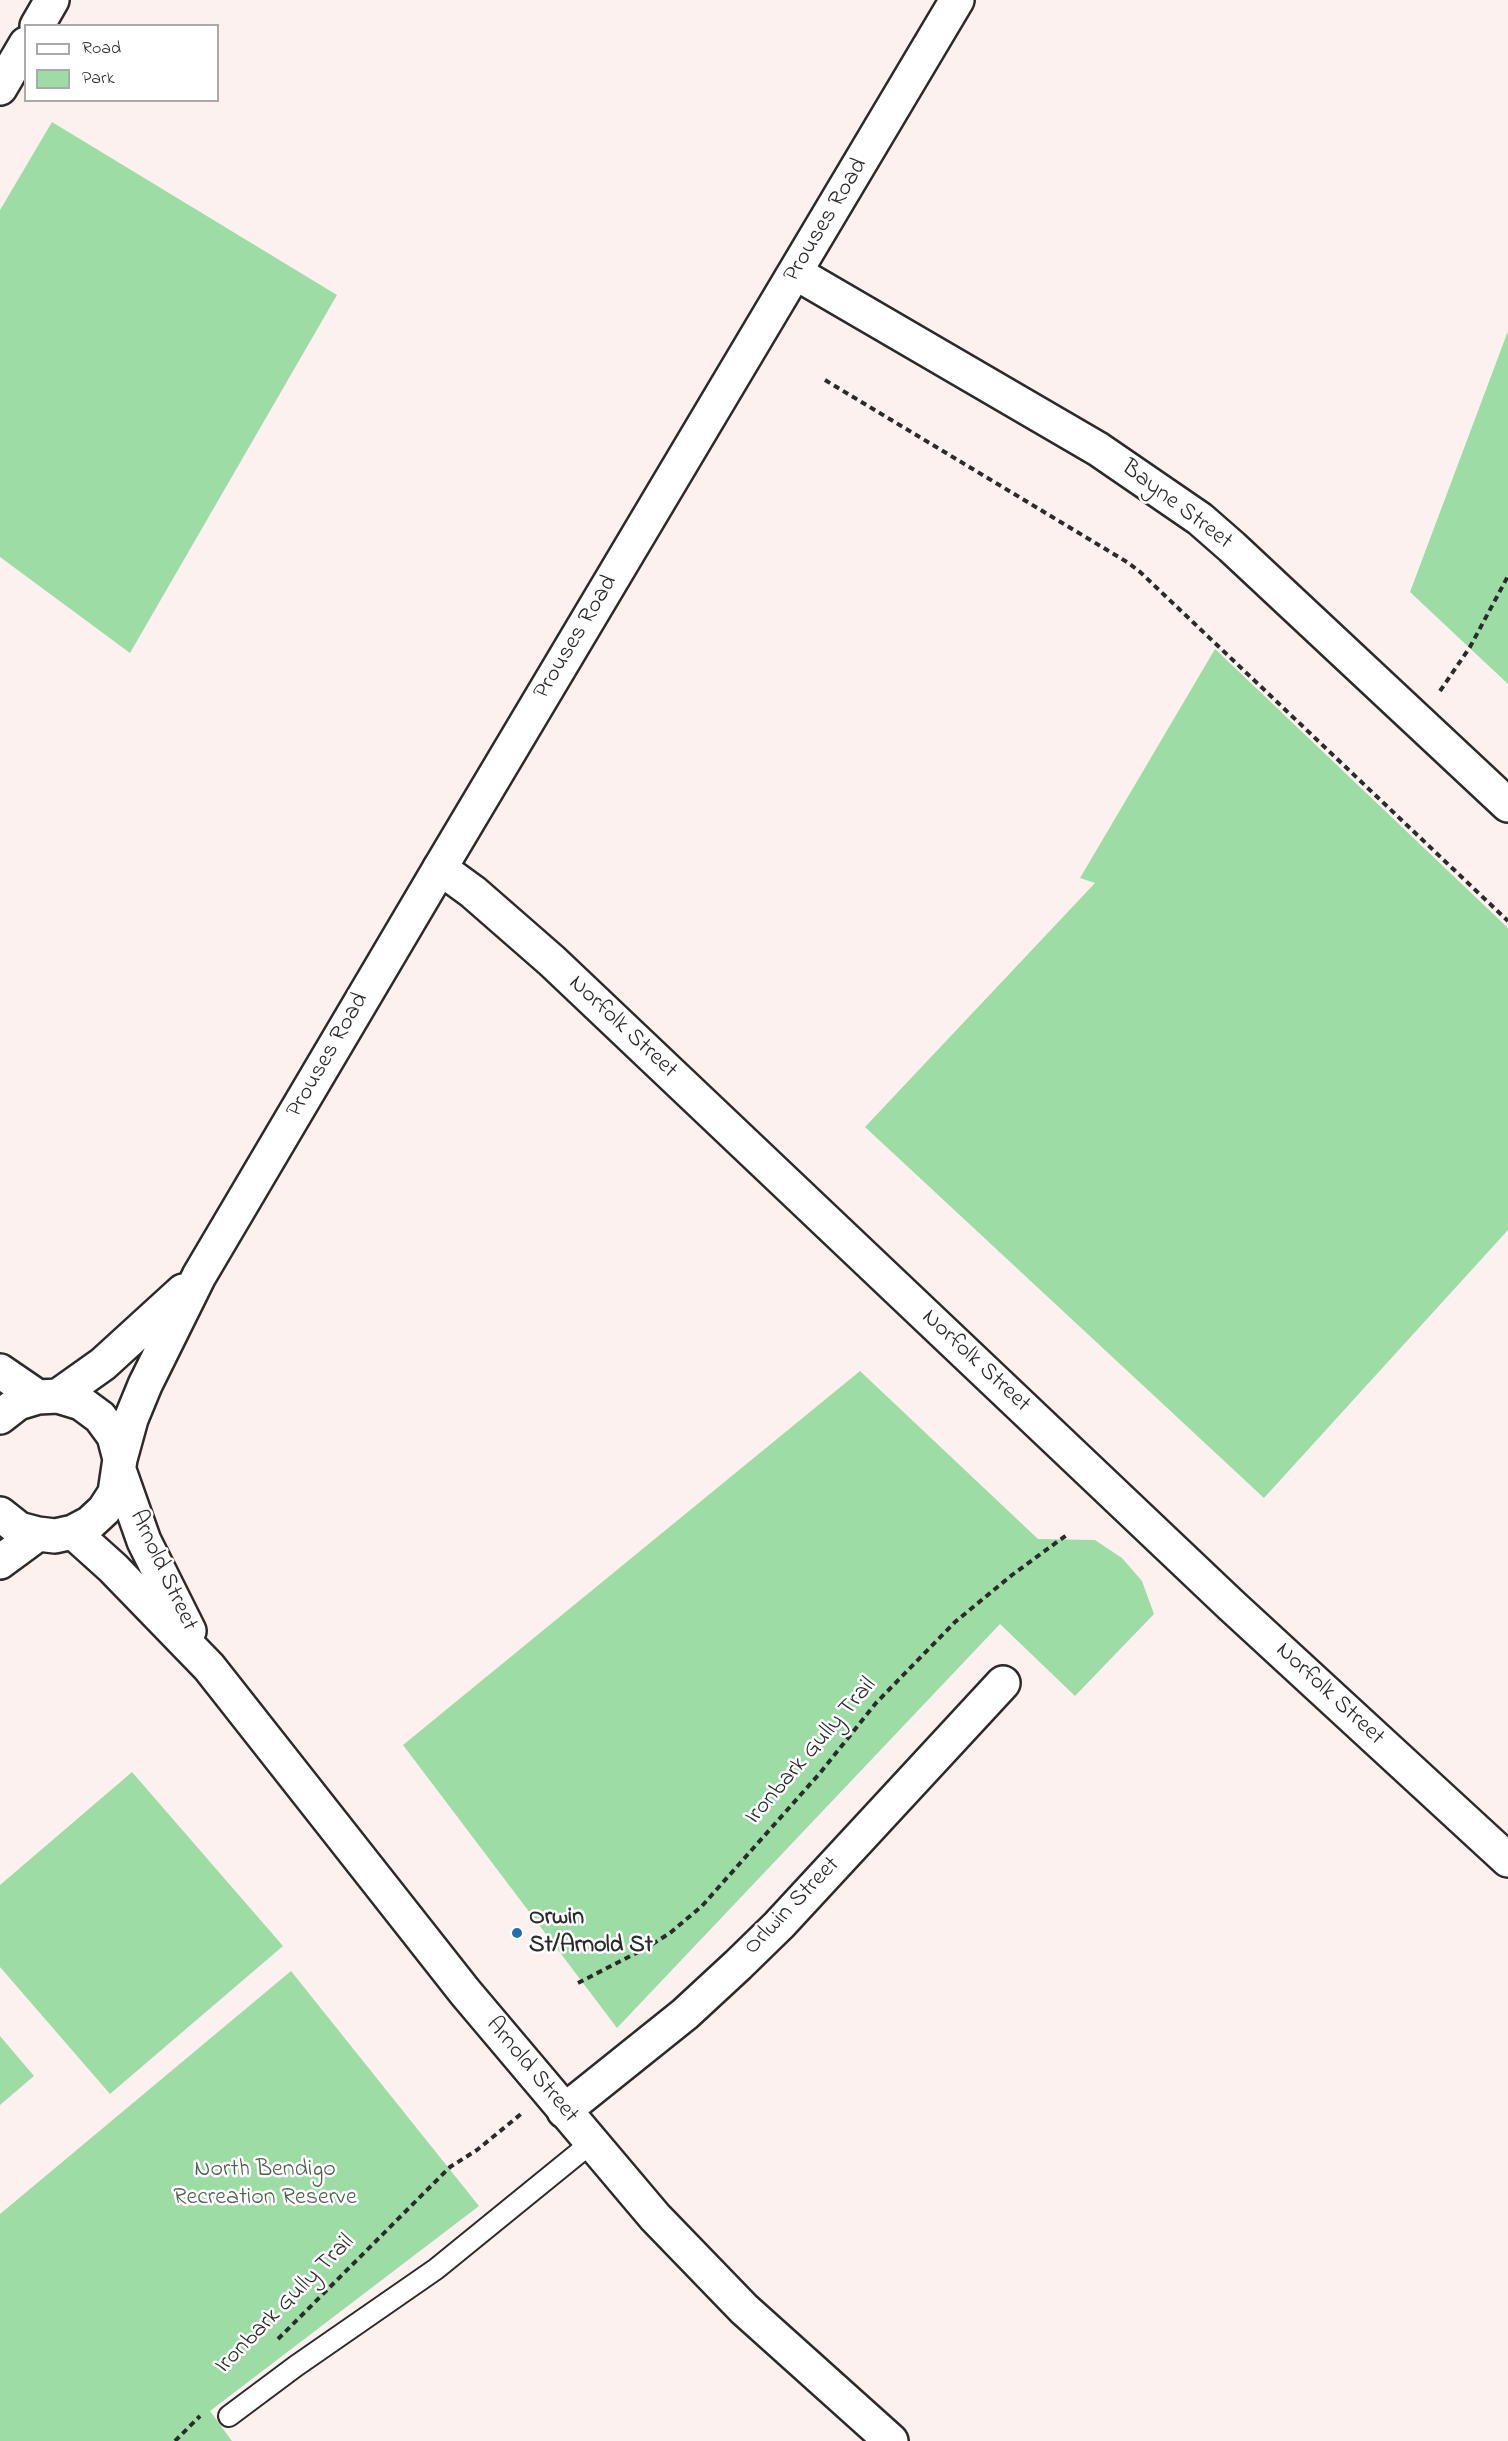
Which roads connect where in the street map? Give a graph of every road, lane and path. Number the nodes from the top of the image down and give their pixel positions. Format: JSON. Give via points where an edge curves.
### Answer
{"nodes":[{"id":1,"x":52,"y":0,"type":"edge"},
{"id":2,"x":957,"y":0,"type":"edge"},
{"id":3,"x":38,"y":24,"type":"edge"},
{"id":4,"x":24,"y":47,"type":"edge"},
{"id":5,"x":0,"y":88,"type":"edge"},
{"id":6,"x":796,"y":273,"type":"junction"},
{"id":7,"x":825,"y":380,"type":"dead end"},
{"id":8,"x":1508,"y":576,"type":"edge"},
{"id":9,"x":1416,"y":719,"type":"junction"},
{"id":10,"x":1508,"y":805,"type":"edge"},
{"id":11,"x":440,"y":868,"type":"junction"},
{"id":12,"x":1508,"y":921,"type":"edge"},
{"id":13,"x":199,"y":1276,"type":"junction"},
{"id":14,"x":0,"y":1371,"type":"edge"},
{"id":15,"x":48,"y":1396,"type":"junction"},
{"id":16,"x":0,"y":1417,"type":"edge"},
{"id":17,"x":120,"y":1466,"type":"junction"},
{"id":18,"x":0,"y":1514,"type":"edge"},
{"id":19,"x":73,"y":1532,"type":"junction"},
{"id":20,"x":38,"y":1534,"type":"junction"},
{"id":21,"x":1068,"y":1534,"type":"dead end"},
{"id":22,"x":0,"y":1562,"type":"edge"},
{"id":23,"x":209,"y":1667,"type":"junction"},
{"id":24,"x":1004,"y":1683,"type":"dead end"},
{"id":25,"x":1508,"y":1860,"type":"edge"},
{"id":26,"x":578,"y":1983,"type":"dead end"},
{"id":27,"x":556,"y":2102,"type":"junction"},
{"id":28,"x":591,"y":2143,"type":"junction"},
{"id":29,"x":275,"y":2342,"type":"dead end"},
{"id":30,"x":209,"y":2408,"type":"dead end"},
{"id":31,"x":230,"y":2416,"type":"dead end"},
{"id":32,"x":175,"y":2441,"type":"edge"},
{"id":33,"x":891,"y":2441,"type":"edge"}],
"edges":[{"from":1,"to":3,"type":"street"},
{"from":2,"to":6,"type":"street","name":"Prouses Road"},
{"from":4,"to":5,"type":"street"},
{"from":6,"to":9,"type":"street","name":"Bayne Street","via":[[1098,449],[1167,495],[1232,547]]},
{"from":6,"to":11,"type":"street","name":"Prouses Road"},
{"from":7,"to":12,"type":"path","via":[[1133,567]]},
{"from":8,"to":9,"type":"path","via":[[1458,666]]},
{"from":9,"to":10,"type":"street","name":"Bayne Street"},
{"from":11,"to":13,"type":"street","name":"Prouses Road"},
{"from":11,"to":25,"type":"street","name":"Norfolk Street","via":[[552,961],[1223,1597]]},
{"from":13,"to":15,"type":"street","name":"Prouses Road","via":[[103,1364]]},
{"from":13,"to":17,"type":"street","name":"Prouses Road","via":[[144,1386]]},
{"from":14,"to":15,"type":"street","name":"Arnold Street"},
{"from":15,"to":16,"type":"street","name":"Prouses Road","via":[[18,1403]]},
{"from":15,"to":17,"type":"street","name":"Arnold Street","via":[[81,1402],[100,1417],[114,1436]]},
{"from":17,"to":19,"type":"street","name":"Prouses Road","via":[[115,1493],[104,1510]]},
{"from":17,"to":23,"type":"street","name":"Arnold Street","via":[[144,1541]]},
{"from":18,"to":20,"type":"street","via":[[19,1529]]},
{"from":19,"to":20,"type":"street"},
{"from":19,"to":23,"type":"street","name":"Arnold Street"},
{"from":20,"to":22,"type":"street"},
{"from":21,"to":26,"type":"path","name":"Ironbark Gully Trail","via":[[955,1622],[876,1703],[820,1773],[702,1906],[646,1948]]},
{"from":23,"to":27,"type":"street","name":"Arnold Street"},
{"from":24,"to":27,"type":"street","name":"Orlwin Street","via":[[738,1965],[662,2034]]},
{"from":27,"to":28,"type":"street","name":"Arnold Street"},
{"from":27,"to":29,"type":"path","name":"Ironbark Gully Trail","via":[[450,2167]]},
{"from":28,"to":31,"type":"lane","via":[[435,2269]]},
{"from":28,"to":33,"type":"street","name":"Arnold Street","via":[[655,2217],[744,2309]]},
{"from":30,"to":32,"type":"path","name":"Ironbark Gully Trail"}]}
